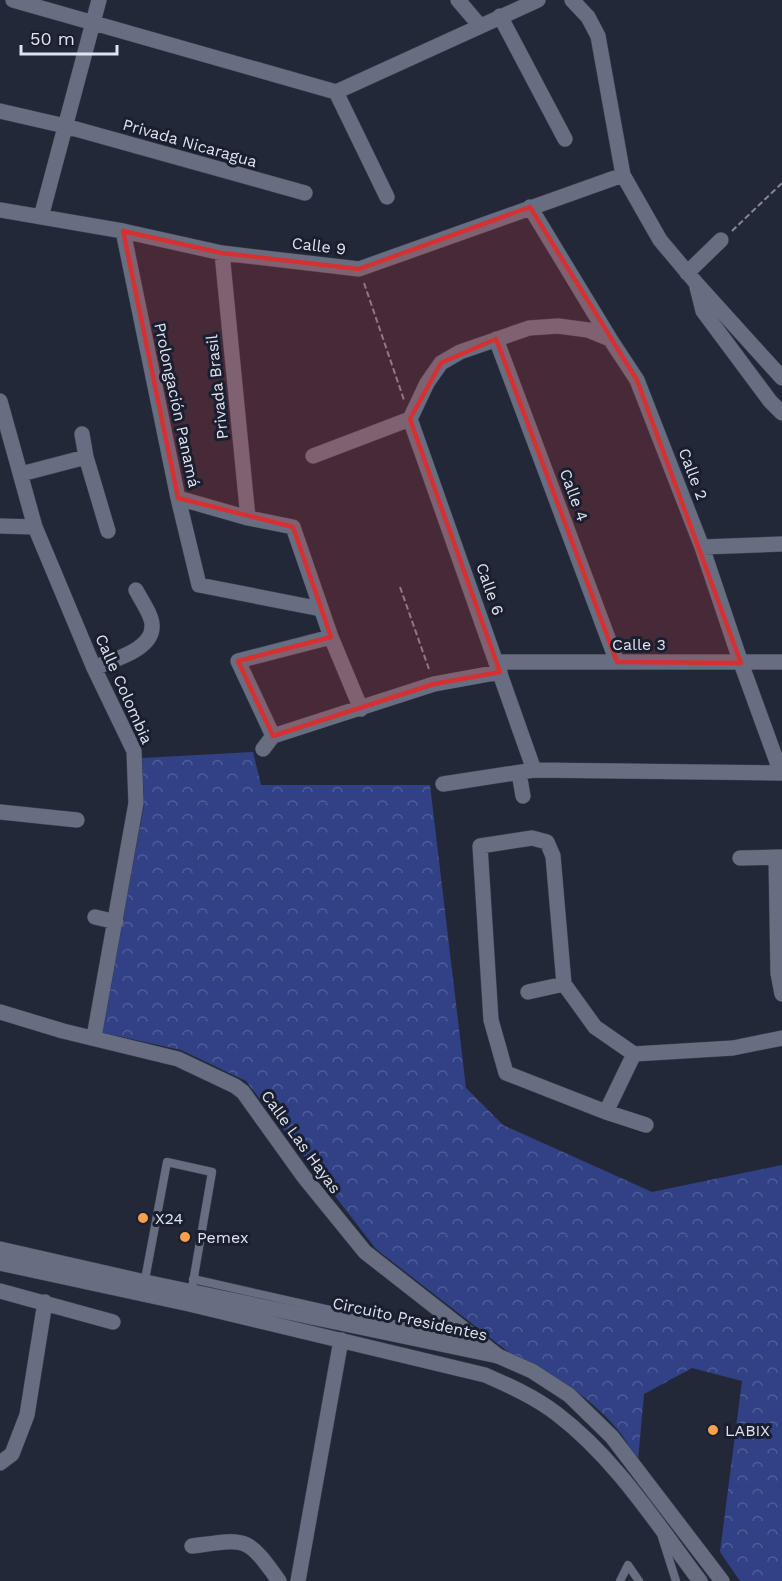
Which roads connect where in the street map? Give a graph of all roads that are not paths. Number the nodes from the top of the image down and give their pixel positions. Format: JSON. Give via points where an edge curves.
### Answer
{"nodes":[{"id":1,"x":13,"y":0,"type":"edge"},
{"id":2,"x":99,"y":0,"type":"edge"},
{"id":3,"x":458,"y":0,"type":"edge"},
{"id":4,"x":538,"y":0,"type":"edge"},
{"id":5,"x":572,"y":0,"type":"edge"},
{"id":6,"x":500,"y":16,"type":"junction"},
{"id":7,"x":94,"y":23,"type":"junction"},
{"id":8,"x":480,"y":26,"type":"junction"},
{"id":9,"x":336,"y":92,"type":"junction"},
{"id":10,"x":0,"y":111,"type":"edge"},
{"id":11,"x":65,"y":126,"type":"junction"},
{"id":12,"x":565,"y":139,"type":"dead end"},
{"id":13,"x":623,"y":175,"type":"junction"},
{"id":14,"x":305,"y":194,"type":"dead end"},
{"id":15,"x":387,"y":197,"type":"dead end"},
{"id":16,"x":530,"y":207,"type":"junction"},
{"id":17,"x":0,"y":210,"type":"edge"},
{"id":18,"x":41,"y":218,"type":"junction"},
{"id":19,"x":123,"y":231,"type":"junction"},
{"id":20,"x":721,"y":240,"type":"road end"},
{"id":21,"x":222,"y":253,"type":"junction"},
{"id":22,"x":692,"y":278,"type":"junction"},
{"id":23,"x":496,"y":339,"type":"junction"},
{"id":24,"x":610,"y":339,"type":"junction"},
{"id":25,"x":782,"y":378,"type":"edge"},
{"id":26,"x":0,"y":401,"type":"edge"},
{"id":27,"x":782,"y":413,"type":"edge"},
{"id":28,"x":410,"y":419,"type":"junction"},
{"id":29,"x":82,"y":434,"type":"dead end"},
{"id":30,"x":313,"y":456,"type":"dead end"},
{"id":31,"x":86,"y":457,"type":"junction"},
{"id":32,"x":21,"y":474,"type":"junction"},
{"id":33,"x":178,"y":498,"type":"junction"},
{"id":34,"x":248,"y":519,"type":"junction"},
{"id":35,"x":0,"y":526,"type":"edge"},
{"id":36,"x":35,"y":527,"type":"junction"},
{"id":37,"x":108,"y":531,"type":"dead end"},
{"id":38,"x":782,"y":544,"type":"edge"},
{"id":39,"x":702,"y":547,"type":"junction"},
{"id":40,"x":136,"y":590,"type":"dead end"},
{"id":41,"x":321,"y":609,"type":"junction"},
{"id":42,"x":331,"y":637,"type":"junction"},
{"id":43,"x":617,"y":662,"type":"junction"},
{"id":44,"x":782,"y":662,"type":"edge"},
{"id":45,"x":741,"y":663,"type":"junction"},
{"id":46,"x":498,"y":667,"type":"junction"},
{"id":47,"x":94,"y":668,"type":"junction"},
{"id":48,"x":361,"y":709,"type":"junction"},
{"id":49,"x":273,"y":736,"type":"junction"},
{"id":50,"x":263,"y":749,"type":"dead end"},
{"id":51,"x":526,"y":772,"type":"junction"},
{"id":52,"x":781,"y":773,"type":"edge"},
{"id":53,"x":444,"y":784,"type":"dead end"},
{"id":54,"x":523,"y":796,"type":"dead end"},
{"id":55,"x":0,"y":812,"type":"edge"},
{"id":56,"x":77,"y":820,"type":"dead end"},
{"id":57,"x":779,"y":857,"type":"edge"},
{"id":58,"x":740,"y":858,"type":"dead end"},
{"id":59,"x":94,"y":917,"type":"dead end"},
{"id":60,"x":116,"y":922,"type":"junction"},
{"id":61,"x":564,"y":984,"type":"junction"},
{"id":62,"x":528,"y":992,"type":"dead end"},
{"id":63,"x":782,"y":994,"type":"edge"},
{"id":64,"x":0,"y":1012,"type":"edge"},
{"id":65,"x":94,"y":1037,"type":"junction"},
{"id":66,"x":782,"y":1038,"type":"edge"},
{"id":67,"x":634,"y":1054,"type":"junction"},
{"id":68,"x":606,"y":1112,"type":"junction"},
{"id":69,"x":646,"y":1125,"type":"dead end"},
{"id":70,"x":0,"y":1249,"type":"edge"},
{"id":71,"x":0,"y":1263,"type":"edge"},
{"id":72,"x":143,"y":1288,"type":"junction"},
{"id":73,"x":0,"y":1291,"type":"edge"},
{"id":74,"x":191,"y":1291,"type":"junction"},
{"id":75,"x":45,"y":1302,"type":"junction"},
{"id":76,"x":113,"y":1322,"type":"dead end"},
{"id":77,"x":341,"y":1340,"type":"junction"},
{"id":78,"x":480,"y":1341,"type":"junction"},
{"id":79,"x":498,"y":1356,"type":"junction"},
{"id":80,"x":0,"y":1463,"type":"edge"},
{"id":81,"x":658,"y":1525,"type":"junction"},
{"id":82,"x":192,"y":1546,"type":"dead end"},
{"id":83,"x":279,"y":1581,"type":"edge"},
{"id":84,"x":298,"y":1581,"type":"edge"},
{"id":85,"x":620,"y":1581,"type":"edge"},
{"id":86,"x":639,"y":1581,"type":"edge"},
{"id":87,"x":676,"y":1581,"type":"edge"},
{"id":88,"x":700,"y":1581,"type":"edge"},
{"id":89,"x":722,"y":1581,"type":"edge"}],
"edges":[{"from":1,"to":7,"type":"street"},
{"from":2,"to":7,"type":"street"},
{"from":3,"to":8,"type":"street"},
{"from":4,"to":6,"type":"street"},
{"from":5,"to":13,"type":"street","via":[[588,17],[598,36]]},
{"from":6,"to":8,"type":"street"},
{"from":6,"to":12,"type":"street"},
{"from":7,"to":9,"type":"street"},
{"from":7,"to":11,"type":"street"},
{"from":8,"to":9,"type":"street"},
{"from":9,"to":15,"type":"street"},
{"from":10,"to":11,"type":"street","name":"Privada Nicaragua"},
{"from":11,"to":14,"type":"street","name":"Privada Nicaragua"},
{"from":11,"to":18,"type":"street"},
{"from":13,"to":16,"type":"street","name":"Calle 9"},
{"from":13,"to":22,"type":"street","via":[[660,240]]},
{"from":16,"to":21,"type":"street","name":"Calle 9","via":[[359,269]]},
{"from":16,"to":24,"type":"street","name":"Calle 2"},
{"from":17,"to":18,"type":"street","name":"Calle 9"},
{"from":18,"to":19,"type":"street","name":"Calle 9"},
{"from":19,"to":21,"type":"street","name":"Calle 9"},
{"from":19,"to":33,"type":"street","name":"Prolongación Panamá"},
{"from":20,"to":22,"type":"street"},
{"from":21,"to":34,"type":"street","name":"Privada Brasil"},
{"from":22,"to":25,"type":"street"},
{"from":22,"to":27,"type":"street","via":[[703,311]]},
{"from":23,"to":24,"type":"street","via":[[529,328],[558,326],[588,330]]},
{"from":23,"to":28,"type":"street","via":[[441,363]]},
{"from":23,"to":43,"type":"street","name":"Calle 4"},
{"from":24,"to":39,"type":"street","name":"Calle 2","via":[[637,380]]},
{"from":26,"to":32,"type":"street","name":"Calle Colombia"},
{"from":28,"to":30,"type":"street"},
{"from":28,"to":46,"type":"street","name":"Calle 6"},
{"from":29,"to":31,"type":"street"},
{"from":31,"to":32,"type":"street"},
{"from":31,"to":37,"type":"street"},
{"from":32,"to":36,"type":"street","name":"Calle Colombia"},
{"from":33,"to":34,"type":"street"},
{"from":33,"to":41,"type":"street","name":"Prolongación Panamá","via":[[199,585]]},
{"from":34,"to":41,"type":"street","via":[[292,527]]},
{"from":35,"to":36,"type":"street"},
{"from":36,"to":47,"type":"street","name":"Calle Colombia"},
{"from":38,"to":39,"type":"street"},
{"from":39,"to":45,"type":"street","name":"Calle 2"},
{"from":40,"to":47,"type":"street","via":[[152,624],[150,638],[143,646]]},
{"from":41,"to":42,"type":"street"},
{"from":42,"to":48,"type":"street"},
{"from":42,"to":49,"type":"street","via":[[238,661]]},
{"from":43,"to":45,"type":"street","name":"Calle 3"},
{"from":43,"to":46,"type":"street","name":"Calle 3"},
{"from":44,"to":45,"type":"street","name":"Calle 3"},
{"from":45,"to":52,"type":"street","name":"Calle 2"},
{"from":46,"to":48,"type":"street","name":"Calle 3"},
{"from":46,"to":51,"type":"street","name":"Calle 6"},
{"from":47,"to":60,"type":"street","name":"Calle Colombia","via":[[134,751],[136,803]]},
{"from":48,"to":49,"type":"street","name":"Calle 3"},
{"from":49,"to":50,"type":"street"},
{"from":51,"to":52,"type":"street"},
{"from":51,"to":53,"type":"street"},
{"from":51,"to":54,"type":"street","name":"Calle 6"},
{"from":55,"to":56,"type":"street"},
{"from":57,"to":58,"type":"street"},
{"from":57,"to":63,"type":"street","via":[[778,973]]},
{"from":59,"to":60,"type":"street"},
{"from":60,"to":65,"type":"street","name":"Calle Colombia"},
{"from":61,"to":62,"type":"street"},
{"from":61,"to":67,"type":"street","via":[[596,1027]]},
{"from":61,"to":68,"type":"street","via":[[553,856],[547,842],[532,838],[480,846],[490,1020],[506,1074]]},
{"from":64,"to":65,"type":"street","name":"Calle Las Hayas"},
{"from":65,"to":78,"type":"street","name":"Calle Las Hayas","via":[[178,1059],[243,1092],[309,1185],[365,1252]]},
{"from":66,"to":67,"type":"street","via":[[734,1048]]},
{"from":67,"to":68,"type":"street"},
{"from":68,"to":69,"type":"street"},
{"from":70,"to":72,"type":"street","name":"Circuito Presidentes"},
{"from":71,"to":72,"type":"street","name":"Circuito Presidentes"},
{"from":72,"to":74,"type":"street","name":"Circuito Presidentes"},
{"from":72,"to":74,"type":"lane","via":[[167,1162],[212,1172]]},
{"from":73,"to":75,"type":"street"},
{"from":74,"to":77,"type":"street","name":"Circuito Presidentes"},
{"from":74,"to":78,"type":"lane"},
{"from":74,"to":79,"type":"street","name":"Circuito Presidentes"},
{"from":75,"to":76,"type":"street"},
{"from":75,"to":80,"type":"street","via":[[27,1415],[12,1454]]},
{"from":77,"to":81,"type":"street","name":"Circuito Presidentes","via":[[485,1375],[526,1394],[557,1414],[597,1449]]},
{"from":77,"to":84,"type":"street"},
{"from":78,"to":79,"type":"street","name":"Calle Las Hayas"},
{"from":79,"to":89,"type":"street","name":"Circuito Presidentes","via":[[532,1371],[569,1395],[612,1437]]},
{"from":81,"to":87,"type":"lane"},
{"from":81,"to":88,"type":"street","name":"Circuito Presidentes"},
{"from":82,"to":83,"type":"street","via":[[237,1540],[252,1547]]},
{"from":85,"to":86,"type":"lane","via":[[628,1565]]}]}
